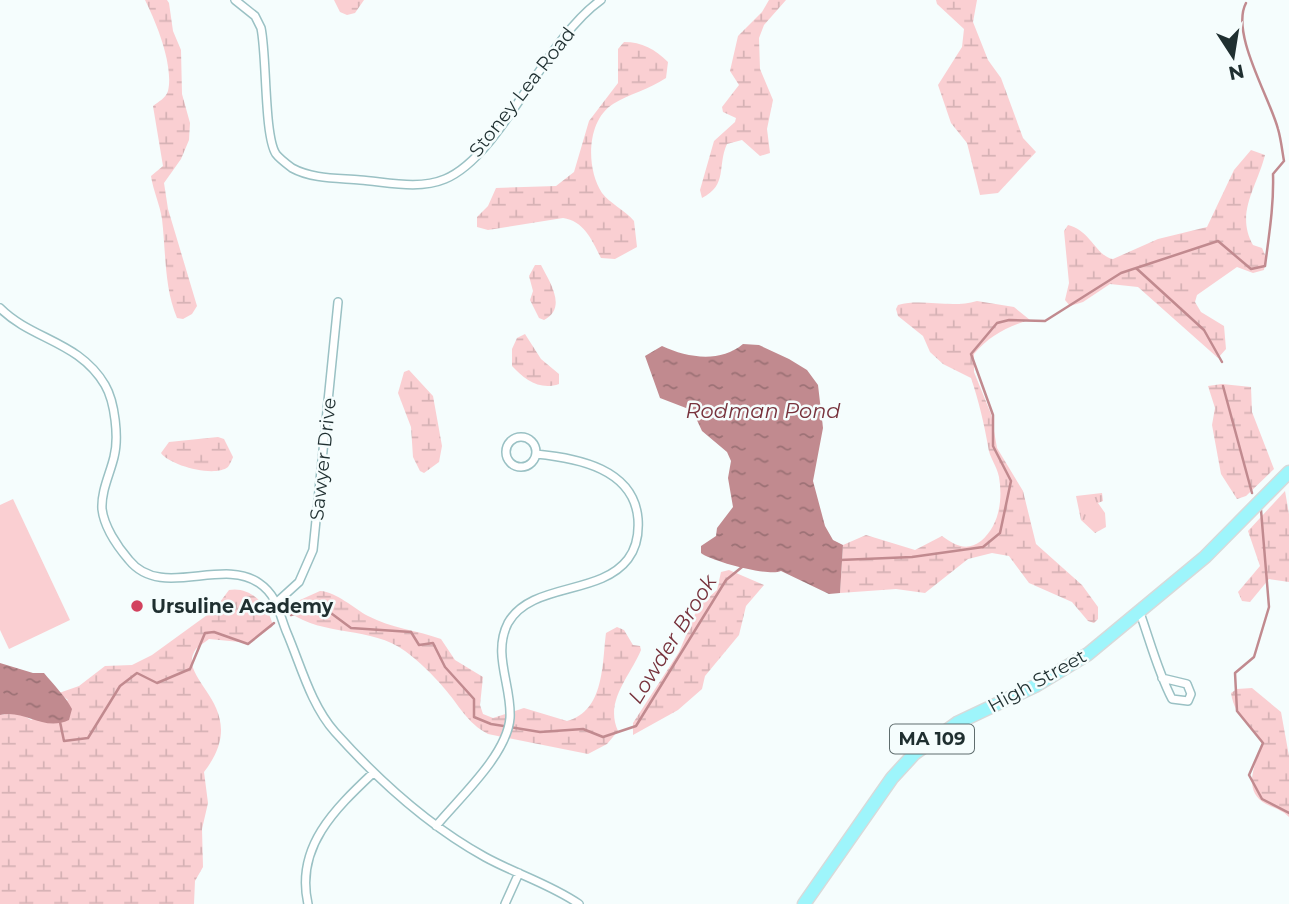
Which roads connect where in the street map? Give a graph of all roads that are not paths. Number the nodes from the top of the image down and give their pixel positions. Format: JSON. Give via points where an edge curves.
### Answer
{"nodes":[{"id":1,"x":237,"y":0,"type":"edge"},
{"id":2,"x":601,"y":0,"type":"edge"},
{"id":3,"x":338,"y":302,"type":"dead end"},
{"id":4,"x":0,"y":308,"type":"edge"},
{"id":5,"x":536,"y":454,"type":"junction"},
{"id":6,"x":1289,"y":472,"type":"edge"},
{"id":7,"x":277,"y":602,"type":"junction"},
{"id":8,"x":1140,"y":613,"type":"junction"},
{"id":9,"x":1162,"y":678,"type":"dead end"},
{"id":10,"x":373,"y":773,"type":"junction"},
{"id":11,"x":436,"y":826,"type":"junction"},
{"id":12,"x":519,"y":873,"type":"junction"},
{"id":13,"x":308,"y":904,"type":"edge"},
{"id":14,"x":505,"y":904,"type":"edge"},
{"id":15,"x":579,"y":904,"type":"edge"},
{"id":16,"x":804,"y":904,"type":"edge"}],
"edges":[{"from":1,"to":2,"type":"street","name":"Stoney Lea Road","via":[[261,28],[268,117],[276,154],[292,168],[315,176],[423,184],[460,170],[487,142],[570,29]]},
{"from":3,"to":7,"type":"street","name":"Sawyer Drive","via":[[313,550],[299,582]]},
{"from":4,"to":7,"type":"street","via":[[19,323],[68,347],[108,390],[116,448],[102,509],[131,563],[164,577],[246,577],[262,585]]},
{"from":5,"to":5,"type":"street","via":[[532,463],[517,467],[505,452],[509,442],[522,437],[531,441]]},
{"from":5,"to":11,"type":"street","via":[[618,476],[637,507],[638,541],[616,570],[533,602],[515,614],[501,648],[508,725],[498,752]]},
{"from":6,"to":8,"type":"main road","name":"High Street","number":"MA 109","via":[[1205,557]]},
{"from":7,"to":10,"type":"street","via":[[313,700]]},
{"from":8,"to":9,"type":"street"},
{"from":8,"to":16,"type":"main road","name":"High Street","number":"MA 109","via":[[1070,666],[957,723],[914,754],[892,778]]},
{"from":10,"to":11,"type":"street"},
{"from":10,"to":13,"type":"street","via":[[327,820],[312,846],[305,880]]},
{"from":11,"to":12,"type":"street"},
{"from":12,"to":14,"type":"street"},
{"from":12,"to":15,"type":"street"}]}
